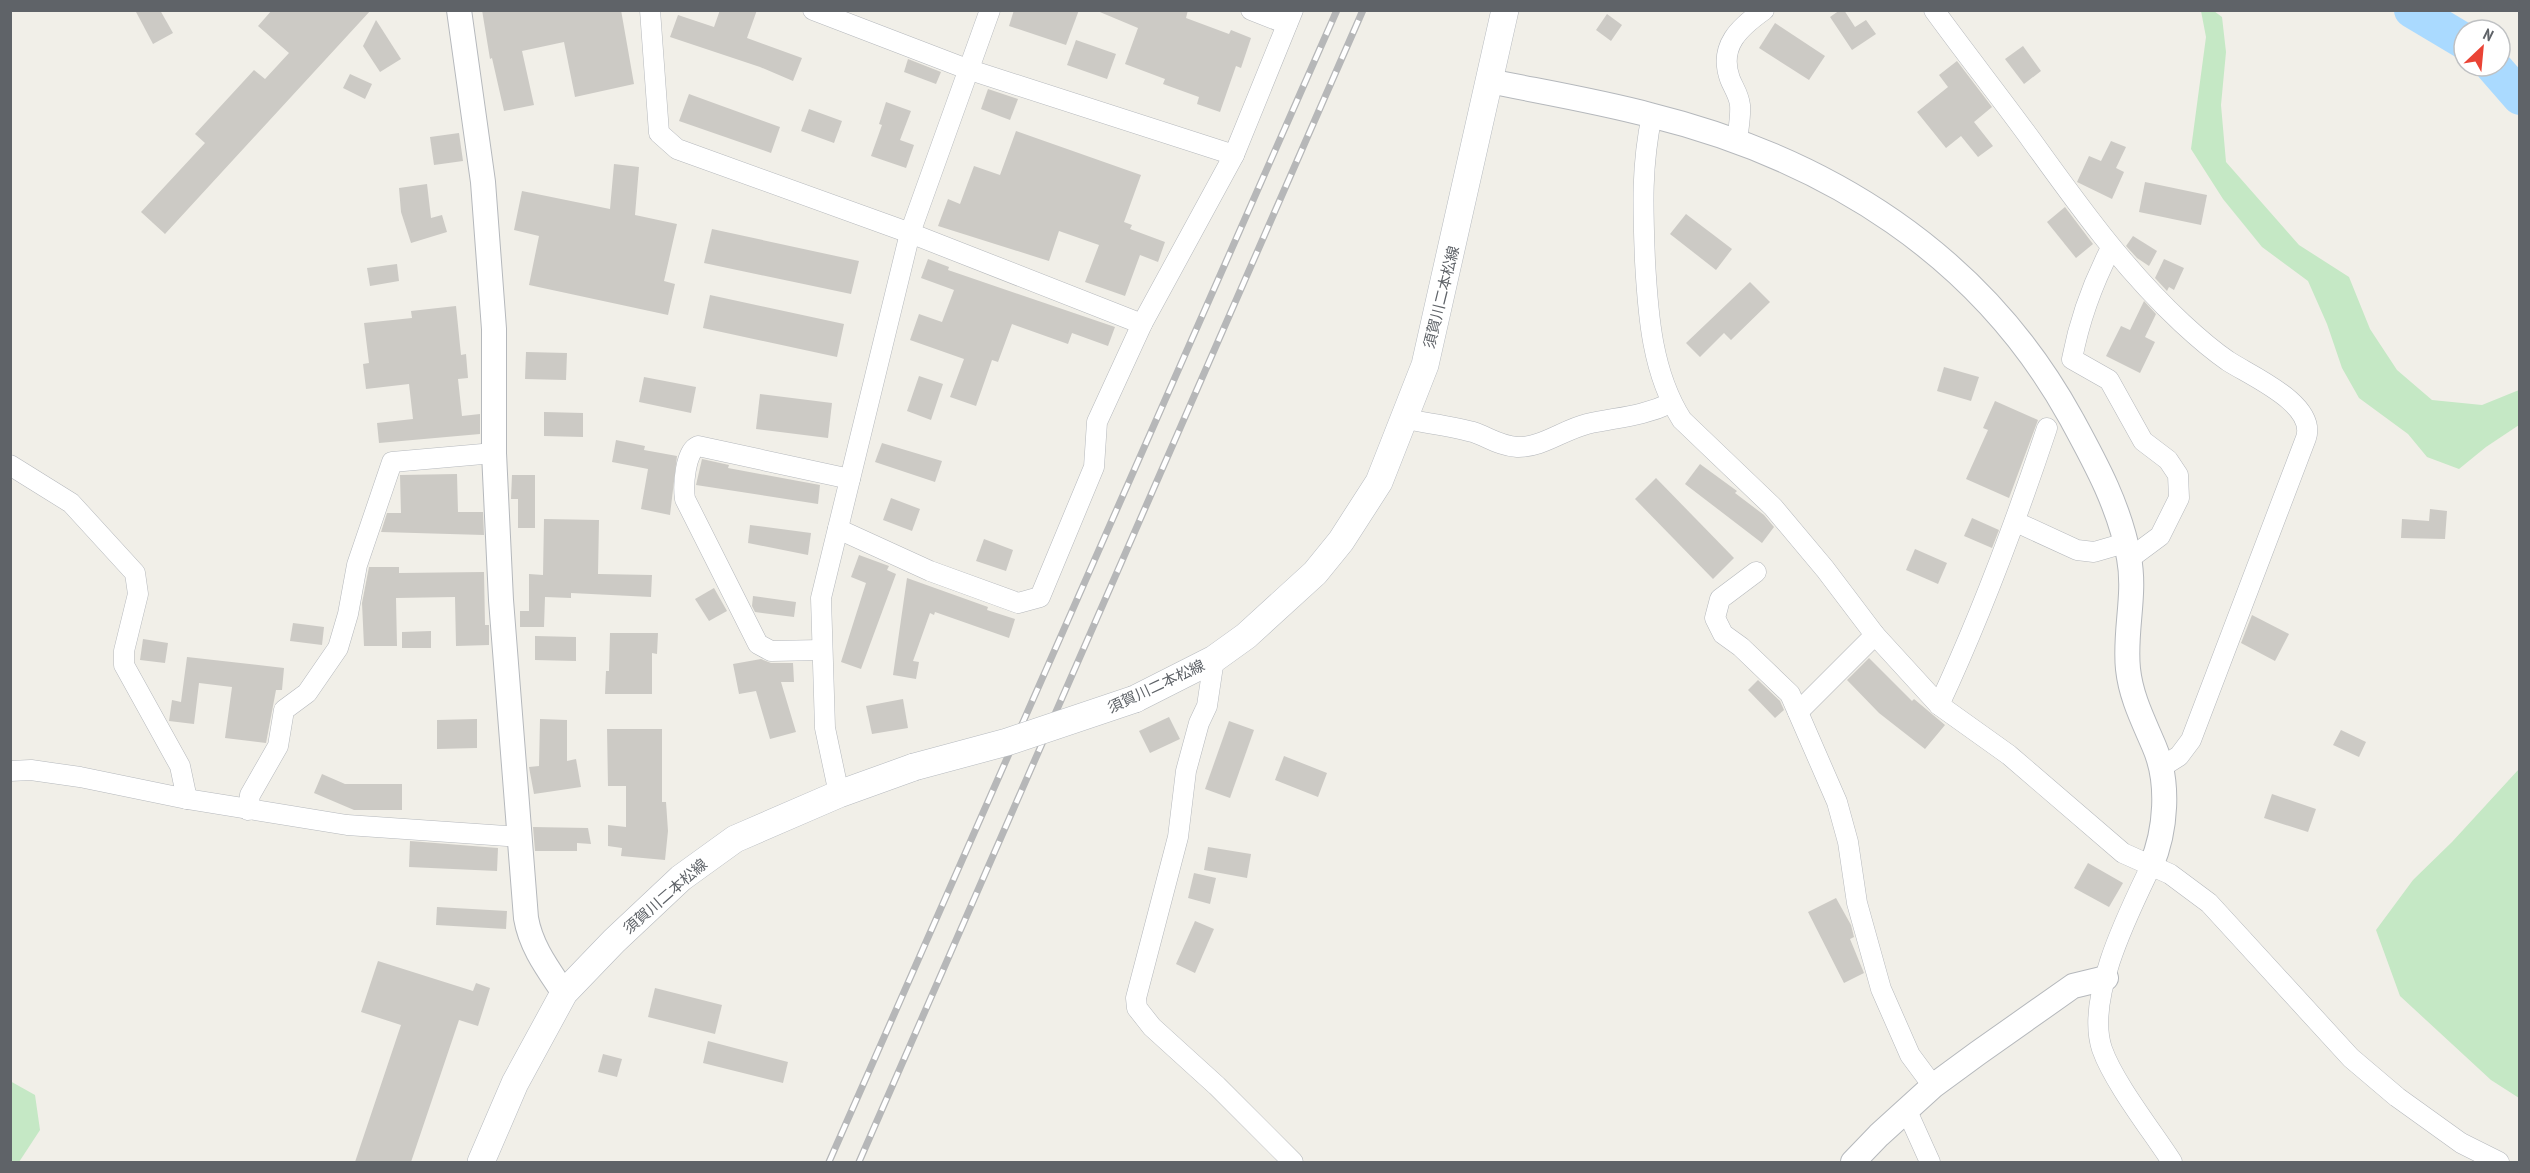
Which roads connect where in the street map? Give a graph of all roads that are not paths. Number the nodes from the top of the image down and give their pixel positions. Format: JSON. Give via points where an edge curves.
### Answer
{"nodes":[{"id":1,"x":459,"y":10,"type":"edge"},
{"id":2,"x":650,"y":10,"type":"edge"},
{"id":3,"x":813,"y":10,"type":"edge"},
{"id":4,"x":990,"y":10,"type":"edge"},
{"id":5,"x":1251,"y":10,"type":"edge"},
{"id":6,"x":1505,"y":10,"type":"edge"},
{"id":7,"x":1764,"y":10,"type":"edge"},
{"id":8,"x":1934,"y":10,"type":"edge"},
{"id":9,"x":1290,"y":17,"type":"edge"},
{"id":10,"x":967,"y":69,"type":"junction"},
{"id":11,"x":1489,"y":81,"type":"junction"},
{"id":12,"x":1652,"y":115,"type":"junction"},
{"id":13,"x":1737,"y":142,"type":"junction"},
{"id":14,"x":1234,"y":155,"type":"junction"},
{"id":15,"x":910,"y":233,"type":"junction"},
{"id":16,"x":2111,"y":248,"type":"junction"},
{"id":17,"x":1142,"y":324,"type":"junction"},
{"id":18,"x":1671,"y":403,"type":"junction"},
{"id":19,"x":1405,"y":419,"type":"junction"},
{"id":20,"x":2047,"y":428,"type":"dead end"},
{"id":21,"x":494,"y":453,"type":"junction"},
{"id":22,"x":10,"y":465,"type":"edge"},
{"id":23,"x":850,"y":479,"type":"junction"},
{"id":24,"x":2016,"y":522,"type":"junction"},
{"id":25,"x":838,"y":529,"type":"junction"},
{"id":26,"x":2127,"y":551,"type":"junction"},
{"id":27,"x":1756,"y":572,"type":"dead end"},
{"id":28,"x":1875,"y":635,"type":"junction"},
{"id":29,"x":821,"y":650,"type":"junction"},
{"id":30,"x":1214,"y":659,"type":"junction"},
{"id":31,"x":1939,"y":705,"type":"junction"},
{"id":32,"x":1798,"y":712,"type":"junction"},
{"id":33,"x":2160,"y":768,"type":"junction"},
{"id":34,"x":10,"y":771,"type":"edge"},
{"id":35,"x":839,"y":794,"type":"junction"},
{"id":36,"x":188,"y":799,"type":"junction"},
{"id":37,"x":248,"y":810,"type":"junction"},
{"id":38,"x":520,"y":837,"type":"junction"},
{"id":39,"x":2151,"y":866,"type":"junction"},
{"id":40,"x":2106,"y":978,"type":"junction"},
{"id":41,"x":564,"y":993,"type":"junction"},
{"id":42,"x":1933,"y":1086,"type":"junction"},
{"id":43,"x":1906,"y":1111,"type":"junction"},
{"id":44,"x":481,"y":1162,"type":"edge"},
{"id":45,"x":1293,"y":1162,"type":"edge"},
{"id":46,"x":1853,"y":1162,"type":"edge"},
{"id":47,"x":1930,"y":1162,"type":"edge"},
{"id":48,"x":2172,"y":1162,"type":"edge"},
{"id":49,"x":2499,"y":1162,"type":"edge"}],
"edges":[{"from":1,"to":21,"type":"street","via":[[483,182],[494,329]]},
{"from":2,"to":15,"type":"street","via":[[659,133],[677,149]]},
{"from":3,"to":10,"type":"street"},
{"from":4,"to":10,"type":"street"},
{"from":5,"to":9,"type":"street"},
{"from":6,"to":11,"type":"main road","name":"須賀川二本松線"},
{"from":7,"to":13,"type":"street","via":[[1738,30],[1726,60],[1740,102]]},
{"from":8,"to":16,"type":"street"},
{"from":9,"to":14,"type":"street"},
{"from":10,"to":14,"type":"street"},
{"from":10,"to":15,"type":"street"},
{"from":11,"to":12,"type":"street"},
{"from":11,"to":19,"type":"main road","name":"須賀川二本松線","via":[[1425,365]]},
{"from":12,"to":13,"type":"street"},
{"from":12,"to":18,"type":"street","via":[[1642,182],[1646,294],[1655,349]]},
{"from":13,"to":26,"type":"street","via":[[1800,167],[1857,196],[1909,231],[1957,273],[2020,340],[2047,376],[2103,478]]},
{"from":14,"to":17,"type":"street"},
{"from":15,"to":17,"type":"street"},
{"from":15,"to":23,"type":"street"},
{"from":16,"to":26,"type":"street","via":[[2075,341],[2072,359],[2109,380],[2143,441],[2168,460],[2178,476],[2179,498],[2160,536]]},
{"from":16,"to":33,"type":"street","via":[[2184,325],[2226,359],[2274,388],[2297,407],[2308,423],[2306,438],[2191,740],[2179,756]]},
{"from":17,"to":25,"type":"street","via":[[1097,422],[1094,467],[1040,597],[1018,603],[930,571]]},
{"from":18,"to":19,"type":"street","via":[[1646,414],[1585,425],[1534,445],[1518,447],[1444,425]]},
{"from":18,"to":28,"type":"street","via":[[1682,420],[1773,507]]},
{"from":19,"to":30,"type":"main road","name":"須賀川二本松線","via":[[1379,482],[1335,549],[1315,573],[1246,636]]},
{"from":20,"to":24,"type":"street"},
{"from":21,"to":37,"type":"street","via":[[392,462],[357,565],[338,648],[307,693],[284,710],[278,746],[250,795]]},
{"from":21,"to":38,"type":"street"},
{"from":22,"to":36,"type":"street","via":[[71,503],[135,573],[138,594],[124,665],[180,766]]},
{"from":23,"to":25,"type":"street"},
{"from":23,"to":29,"type":"street","via":[[698,446],[691,451],[685,482],[685,499],[758,644],[771,651]]},
{"from":24,"to":26,"type":"street","via":[[2077,550]]},
{"from":24,"to":31,"type":"street","via":[[1978,622]]},
{"from":25,"to":29,"type":"street","via":[[821,598]]},
{"from":26,"to":33,"type":"street","via":[[2132,602],[2128,670],[2134,700]]},
{"from":27,"to":32,"type":"street","via":[[1720,599],[1715,618],[1723,634],[1790,694]]},
{"from":28,"to":31,"type":"street"},
{"from":28,"to":32,"type":"street"},
{"from":29,"to":35,"type":"street","via":[[825,728]]},
{"from":30,"to":35,"type":"main road","name":"須賀川二本松線","bridge":true,"via":[[1135,699]]},
{"from":30,"to":45,"type":"street","via":[[1207,706],[1185,771],[1178,837],[1136,998],[1137,1008]]},
{"from":31,"to":39,"type":"street","via":[[2009,755],[2123,853]]},
{"from":32,"to":42,"type":"street","via":[[1837,802],[1848,842],[1857,903],[1881,989],[1910,1055]]},
{"from":33,"to":39,"type":"street","via":[[2164,808]]},
{"from":34,"to":36,"type":"street","via":[[80,777]]},
{"from":35,"to":41,"type":"main road","name":"須賀川二本松線","via":[[735,839],[681,878]]},
{"from":36,"to":37,"type":"street"},
{"from":37,"to":38,"type":"street","via":[[347,825]]},
{"from":38,"to":41,"type":"street","via":[[529,936]]},
{"from":39,"to":40,"type":"street","via":[[2112,953]]},
{"from":39,"to":49,"type":"street","via":[[2170,874],[2209,903],[2337,1045],[2397,1097],[2461,1143]]},
{"from":40,"to":42,"type":"street","via":[[2073,986]]},
{"from":40,"to":48,"type":"street","via":[[2100,1023],[2103,1050]]},
{"from":41,"to":44,"type":"main road","name":"須賀川二本松線","via":[[515,1083]]},
{"from":42,"to":43,"type":"street"},
{"from":43,"to":46,"type":"street"},
{"from":43,"to":47,"type":"street"}]}
